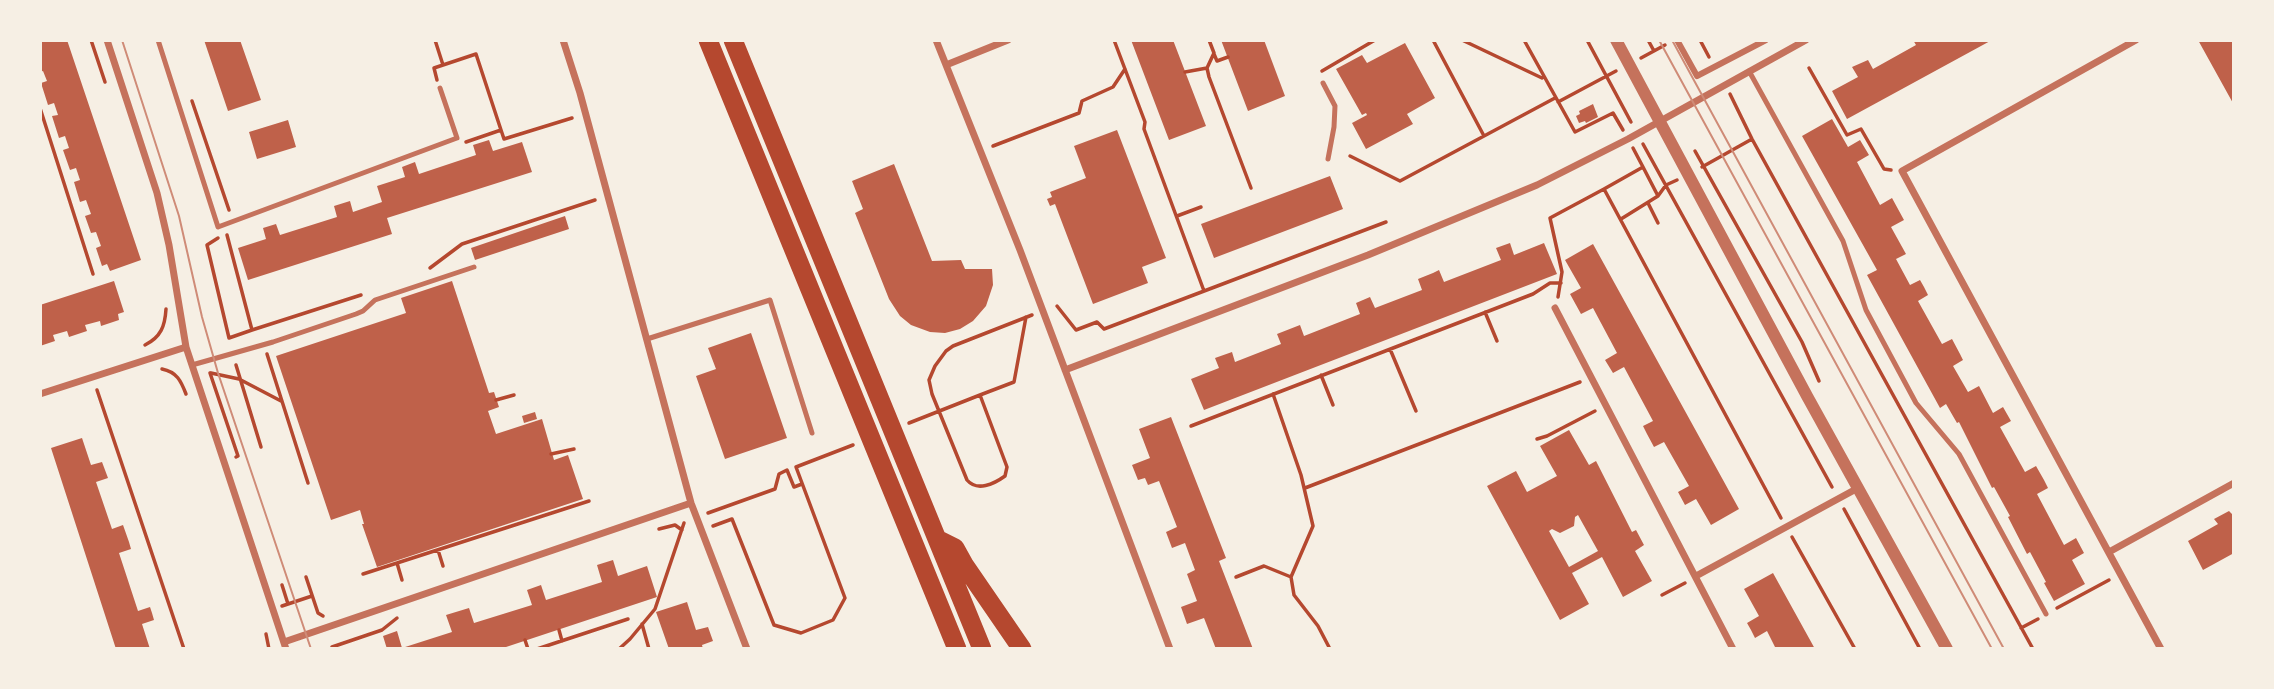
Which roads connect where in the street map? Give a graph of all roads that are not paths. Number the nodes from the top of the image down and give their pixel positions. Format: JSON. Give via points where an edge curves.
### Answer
{"nodes":[{"id":1,"x":107,"y":40,"type":"edge"},
{"id":2,"x":158,"y":40,"type":"edge"},
{"id":3,"x":563,"y":40,"type":"edge"},
{"id":4,"x":708,"y":40,"type":"edge"},
{"id":5,"x":733,"y":40,"type":"edge"},
{"id":6,"x":936,"y":40,"type":"edge"},
{"id":7,"x":1008,"y":40,"type":"edge"},
{"id":8,"x":1616,"y":40,"type":"edge"},
{"id":9,"x":1766,"y":40,"type":"edge"},
{"id":10,"x":1805,"y":40,"type":"edge"},
{"id":11,"x":2136,"y":40,"type":"edge"},
{"id":12,"x":1674,"y":41,"type":"edge"},
{"id":13,"x":946,"y":65,"type":"junction"},
{"id":14,"x":1749,"y":71,"type":"junction"},
{"id":15,"x":1323,"y":83,"type":"road end"},
{"id":16,"x":440,"y":88,"type":"road end"},
{"id":17,"x":1658,"y":121,"type":"junction"},
{"id":18,"x":1328,"y":159,"type":"dead end"},
{"id":19,"x":474,"y":267,"type":"dead end"},
{"id":20,"x":1555,"y":308,"type":"road end"},
{"id":21,"x":647,"y":339,"type":"junction"},
{"id":22,"x":186,"y":347,"type":"junction"},
{"id":23,"x":192,"y":365,"type":"junction"},
{"id":24,"x":1065,"y":370,"type":"junction"},
{"id":25,"x":40,"y":394,"type":"edge"},
{"id":26,"x":812,"y":433,"type":"dead end"},
{"id":27,"x":2234,"y":483,"type":"edge"},
{"id":28,"x":1858,"y":488,"type":"junction"},
{"id":29,"x":691,"y":503,"type":"junction"},
{"id":30,"x":938,"y":539,"type":"junction"},
{"id":31,"x":2109,"y":552,"type":"junction"},
{"id":32,"x":1696,"y":576,"type":"junction"},
{"id":33,"x":2046,"y":614,"type":"road end"},
{"id":34,"x":285,"y":645,"type":"edge"},
{"id":35,"x":954,"y":645,"type":"edge"},
{"id":36,"x":747,"y":649,"type":"edge"},
{"id":37,"x":982,"y":649,"type":"edge"},
{"id":38,"x":1022,"y":649,"type":"edge"},
{"id":39,"x":1170,"y":649,"type":"edge"},
{"id":40,"x":1733,"y":649,"type":"edge"},
{"id":41,"x":1947,"y":649,"type":"edge"},
{"id":42,"x":2161,"y":649,"type":"edge"}],
"edges":[{"from":1,"to":22,"type":"street","via":[[157,193]]},
{"from":2,"to":16,"type":"lane","via":[[218,227],[457,138]]},
{"from":3,"to":21,"type":"street"},
{"from":4,"to":35,"type":"highway"},
{"from":5,"to":30,"type":"highway"},
{"from":6,"to":13,"type":"street"},
{"from":7,"to":13,"type":"street"},
{"from":8,"to":17,"type":"street"},
{"from":9,"to":12,"type":"street","via":[[1697,76]]},
{"from":10,"to":14,"type":"street"},
{"from":11,"to":31,"type":"street","via":[[1902,171]]},
{"from":13,"to":24,"type":"street"},
{"from":14,"to":17,"type":"street"},
{"from":14,"to":33,"type":"lane","via":[[1843,241],[1866,310],[1916,403],[1959,454]]},
{"from":15,"to":18,"type":"lane","via":[[1335,106]]},
{"from":17,"to":24,"type":"street","via":[[1492,205]]},
{"from":17,"to":28,"type":"street"},
{"from":19,"to":23,"type":"lane","via":[[375,300],[356,314]]},
{"from":20,"to":32,"type":"street"},
{"from":21,"to":26,"type":"lane","via":[[770,300]]},
{"from":21,"to":29,"type":"street"},
{"from":22,"to":23,"type":"street"},
{"from":22,"to":25,"type":"street"},
{"from":23,"to":34,"type":"street"},
{"from":24,"to":39,"type":"street"},
{"from":27,"to":31,"type":"street"},
{"from":28,"to":32,"type":"street"},
{"from":28,"to":41,"type":"street"},
{"from":29,"to":34,"type":"street"},
{"from":29,"to":36,"type":"street"},
{"from":30,"to":37,"type":"highway"},
{"from":30,"to":38,"type":"highway","via":[[955,548]]},
{"from":31,"to":42,"type":"street"},
{"from":32,"to":40,"type":"street"}]}
